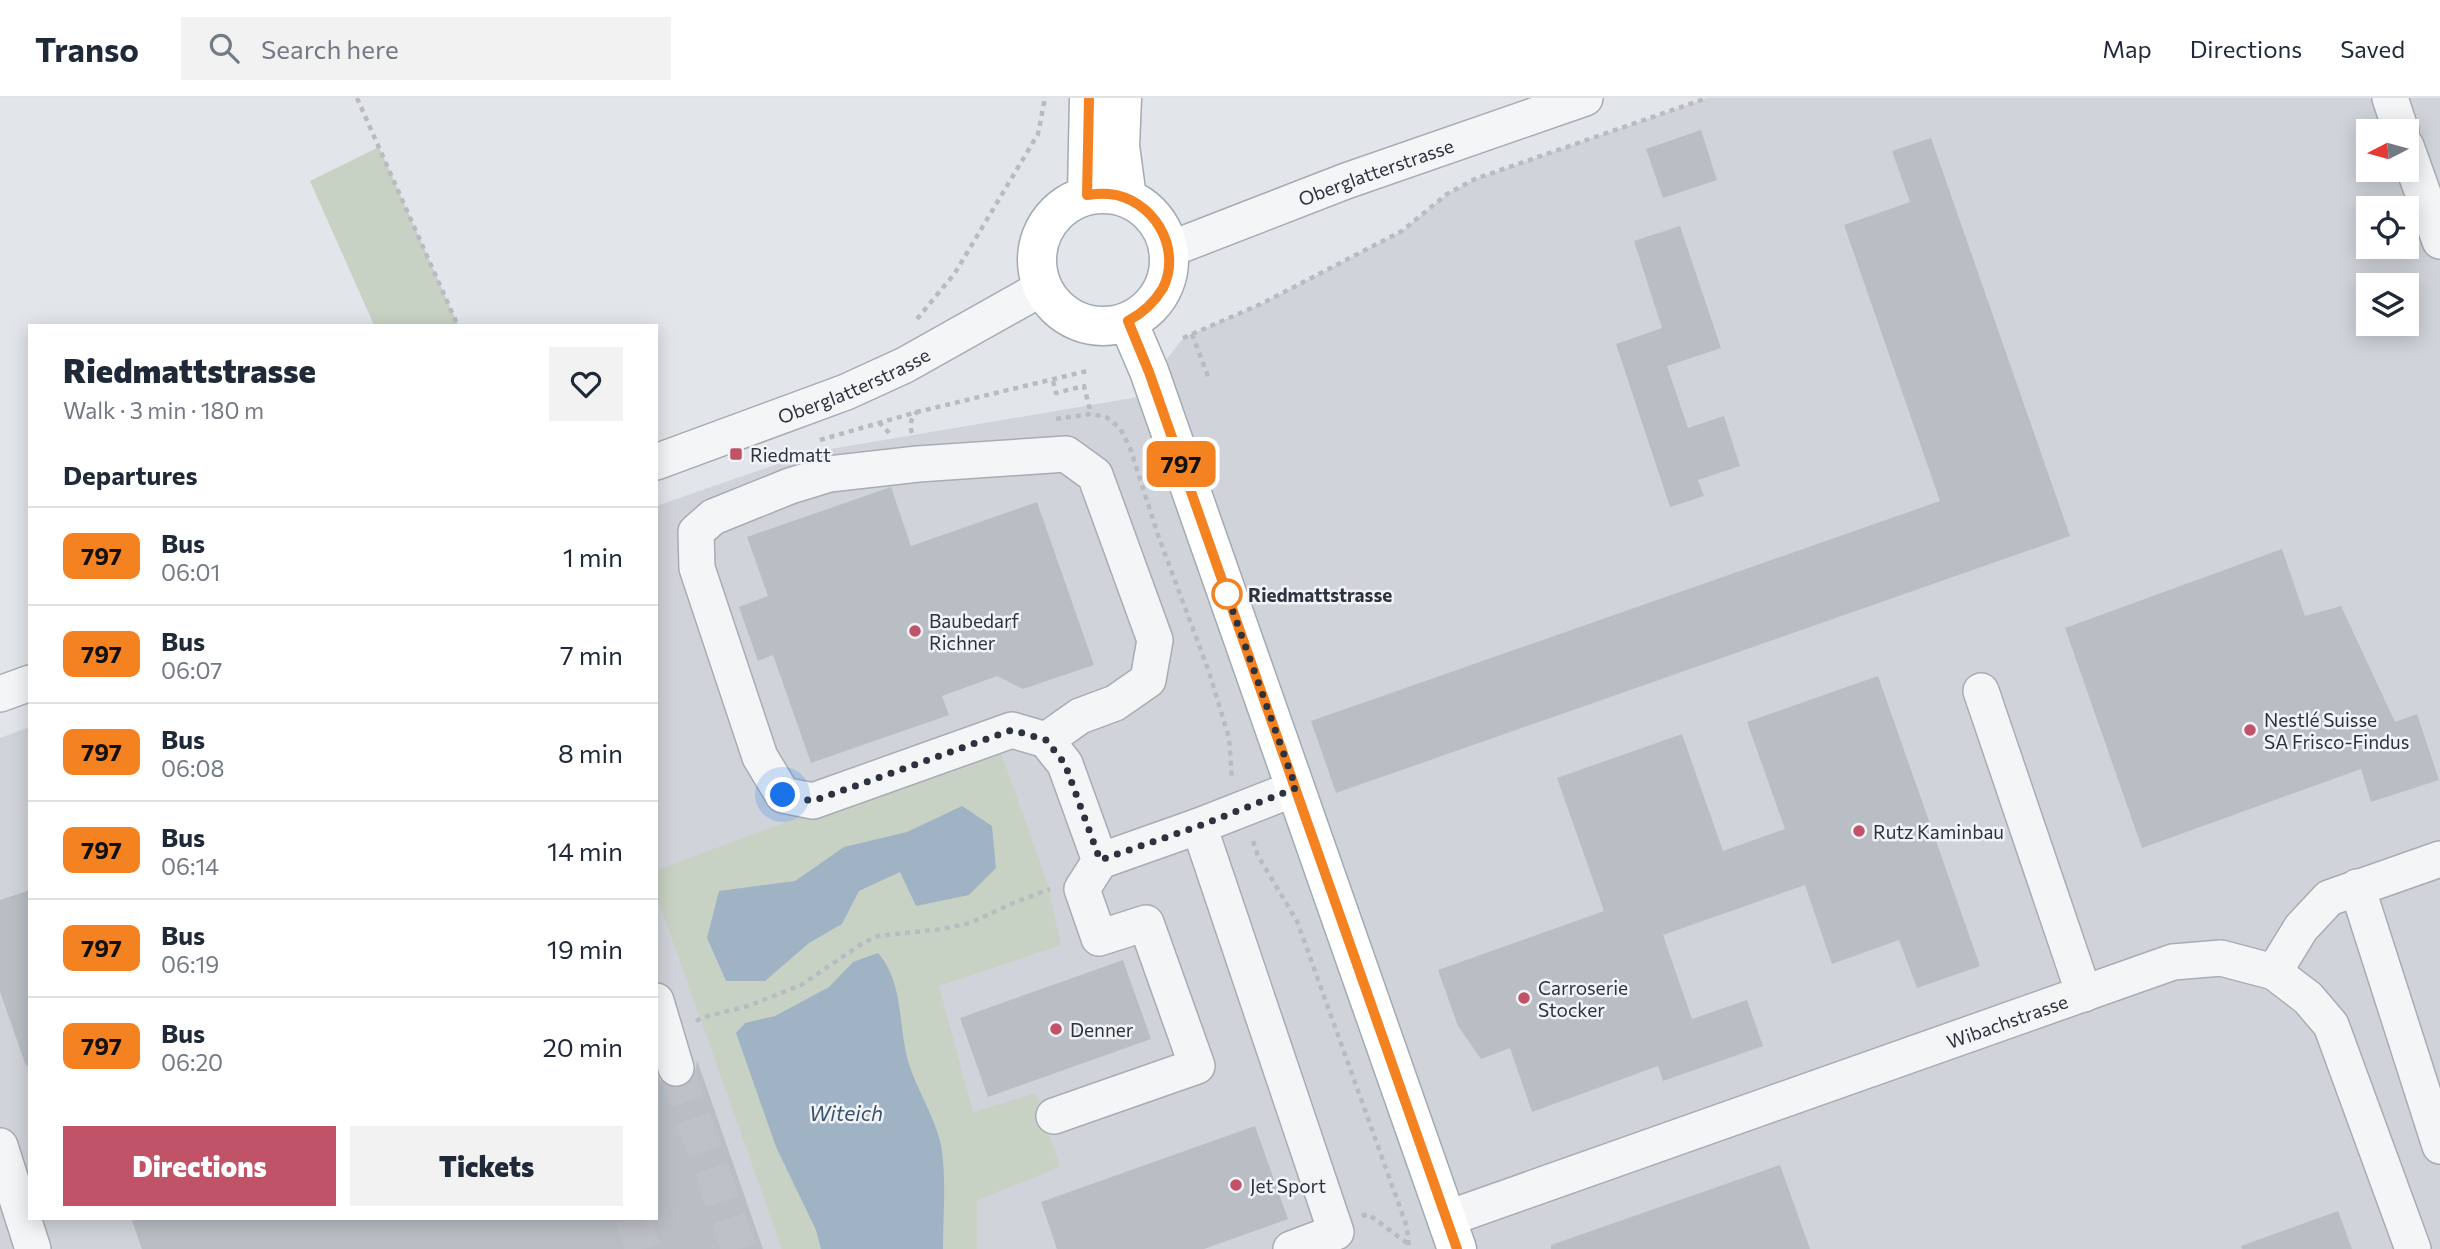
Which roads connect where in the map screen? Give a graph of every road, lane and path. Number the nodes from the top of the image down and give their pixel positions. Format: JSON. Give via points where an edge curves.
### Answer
{"nodes":[{"id":1,"x":357,"y":98,"type":"edge"},
{"id":2,"x":1045,"y":98,"type":"edge"},
{"id":3,"x":1089,"y":98,"type":"edge"},
{"id":4,"x":1122,"y":98,"type":"edge"},
{"id":5,"x":1585,"y":98,"type":"edge"},
{"id":6,"x":1707,"y":98,"type":"edge"},
{"id":7,"x":2389,"y":98,"type":"edge"},
{"id":8,"x":2397,"y":119,"type":"edge"},
{"id":9,"x":2419,"y":182,"type":"edge"},
{"id":10,"x":1087,"y":195,"type":"junction"},
{"id":11,"x":1127,"y":198,"type":"junction"},
{"id":12,"x":2440,"y":242,"type":"edge"},
{"id":13,"x":1168,"y":250,"type":"junction"},
{"id":14,"x":1042,"y":288,"type":"junction"},
{"id":15,"x":1128,"y":321,"type":"junction"},
{"id":16,"x":457,"y":324,"type":"edge"},
{"id":17,"x":913,"y":325,"type":"dead end"},
{"id":18,"x":1192,"y":334,"type":"junction"},
{"id":19,"x":1183,"y":338,"type":"dead end"},
{"id":20,"x":1091,"y":370,"type":"dead end"},
{"id":21,"x":1209,"y":379,"type":"dead end"},
{"id":22,"x":1053,"y":381,"type":"junction"},
{"id":23,"x":917,"y":411,"type":"junction"},
{"id":24,"x":1091,"y":414,"type":"junction"},
{"id":25,"x":1052,"y":420,"type":"dead end"},
{"id":26,"x":879,"y":422,"type":"junction"},
{"id":27,"x":913,"y":434,"type":"dead end"},
{"id":28,"x":894,"y":439,"type":"dead end"},
{"id":29,"x":813,"y":442,"type":"dead end"},
{"id":30,"x":658,"y":461,"type":"edge"},
{"id":31,"x":28,"y":684,"type":"edge"},
{"id":32,"x":1981,"y":691,"type":"dead end"},
{"id":33,"x":0,"y":694,"type":"edge"},
{"id":34,"x":1046,"y":740,"type":"junction"},
{"id":35,"x":1296,"y":788,"type":"junction"},
{"id":36,"x":1242,"y":809,"type":"junction"},
{"id":37,"x":1199,"y":826,"type":"junction"},
{"id":38,"x":2440,"y":859,"type":"edge"},
{"id":39,"x":1091,"y":874,"type":"junction"},
{"id":40,"x":2357,"y":887,"type":"junction"},
{"id":41,"x":2274,"y":972,"type":"junction"},
{"id":42,"x":2084,"y":994,"type":"junction"},
{"id":43,"x":658,"y":1012,"type":"edge"},
{"id":44,"x":668,"y":1059,"type":"joint"},
{"id":45,"x":1054,"y":1116,"type":"dead end"},
{"id":46,"x":0,"y":1146,"type":"edge"},
{"id":47,"x":2440,"y":1146,"type":"edge"},
{"id":48,"x":6,"y":1185,"type":"edge"},
{"id":49,"x":1335,"y":1227,"type":"junction"},
{"id":50,"x":1451,"y":1234,"type":"edge"},
{"id":51,"x":1408,"y":1246,"type":"edge"},
{"id":52,"x":33,"y":1249,"type":"edge"},
{"id":53,"x":1291,"y":1249,"type":"edge"},
{"id":54,"x":2413,"y":1249,"type":"edge"}],
"edges":[{"from":1,"to":16,"type":"path"},
{"from":2,"to":17,"type":"path","via":[[1038,134],[955,273]]},
{"from":3,"to":10,"type":"main road"},
{"from":4,"to":11,"type":"main road"},
{"from":5,"to":13,"type":"street","name":"Oberglatterstrasse","via":[[1346,181]]},
{"from":6,"to":18,"type":"path","via":[[1475,179],[1447,194],[1402,231]]},
{"from":7,"to":8,"type":"street"},
{"from":9,"to":12,"type":"street"},
{"from":10,"to":11,"type":"main road"},
{"from":10,"to":14,"type":"main road","via":[[1053,215],[1043,231],[1037,250]]},
{"from":11,"to":13,"type":"main road","via":[[1154,218]]},
{"from":13,"to":15,"type":"main road","via":[[1164,285],[1143,313]]},
{"from":14,"to":15,"type":"main road","via":[[1069,318],[1088,325]]},
{"from":14,"to":30,"type":"street","name":"Oberglatterstrasse","via":[[846,393]]},
{"from":15,"to":35,"type":"main road"},
{"from":18,"to":19,"type":"path"},
{"from":18,"to":21,"type":"path"},
{"from":20,"to":22,"type":"path"},
{"from":22,"to":23,"type":"path"},
{"from":22,"to":24,"type":"path","via":[[1056,393],[1084,386]]},
{"from":23,"to":26,"type":"path"},
{"from":23,"to":27,"type":"path","via":[[910,426]]},
{"from":24,"to":25,"type":"path"},
{"from":24,"to":36,"type":"path","via":[[1107,417],[1120,428],[1130,448],[1209,672],[1229,738],[1233,783]]},
{"from":26,"to":28,"type":"path"},
{"from":26,"to":29,"type":"path"},
{"from":31,"to":33,"type":"street"},
{"from":32,"to":42,"type":"street"},
{"from":34,"to":34,"type":"street","via":[[1012,730],[813,801],[783,795],[755,744],[697,568],[696,533],[713,517],[829,474],[1066,454],[1094,475],[1155,640],[1148,680]]},
{"from":34,"to":39,"type":"street","via":[[1065,764]]},
{"from":35,"to":36,"type":"street"},
{"from":35,"to":50,"type":"main road"},
{"from":36,"to":37,"type":"street"},
{"from":36,"to":51,"type":"path","via":[[1258,856],[1297,921],[1407,1227]]},
{"from":37,"to":39,"type":"street"},
{"from":37,"to":49,"type":"street"},
{"from":38,"to":40,"type":"street"},
{"from":39,"to":44,"type":"path","via":[[970,923],[878,936],[801,985],[704,1017]]},
{"from":39,"to":45,"type":"street","via":[[1099,938],[1146,923],[1197,1066]]},
{"from":40,"to":41,"type":"street","via":[[2329,898],[2301,928]]},
{"from":40,"to":47,"type":"street"},
{"from":41,"to":42,"type":"street","name":"Wibachstrasse","via":[[2221,958],[2173,962]]},
{"from":41,"to":54,"type":"street","name":"Wibachstrasse","via":[[2308,998],[2330,1025]]},
{"from":42,"to":50,"type":"street","name":"Wibachstrasse"},
{"from":43,"to":44,"type":"street"},
{"from":46,"to":48,"type":"street"},
{"from":48,"to":52,"type":"street"},
{"from":49,"to":51,"type":"path","via":[[1368,1214]]},
{"from":49,"to":53,"type":"street","via":[[1336,1232]]}]}
